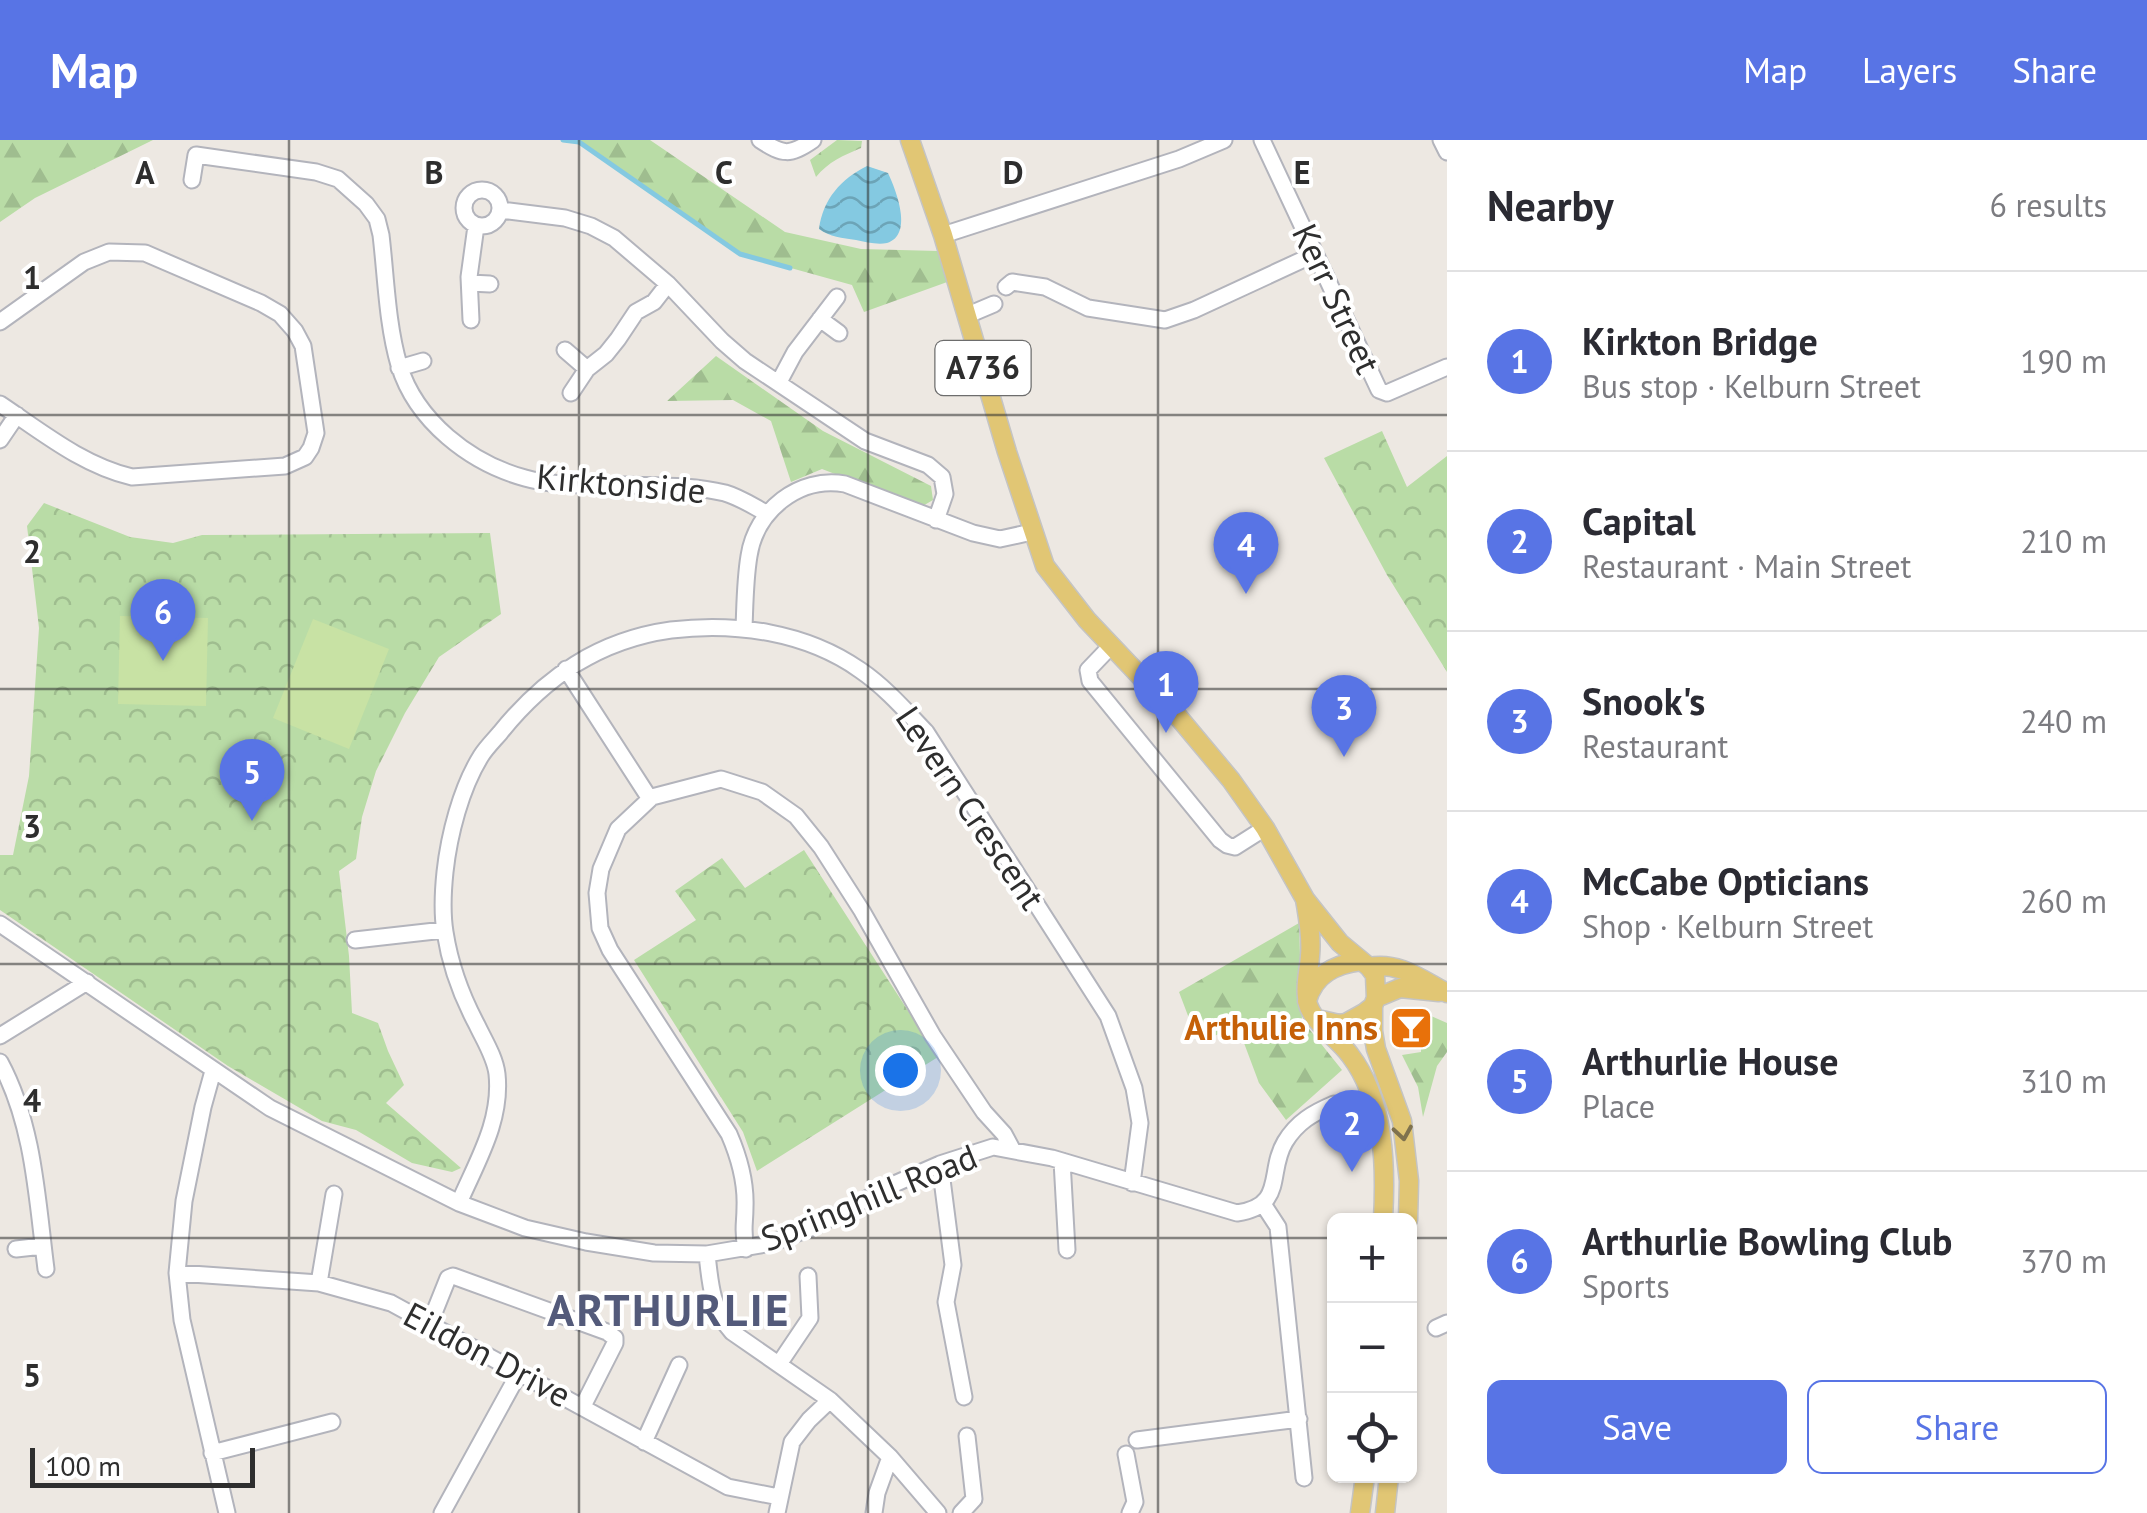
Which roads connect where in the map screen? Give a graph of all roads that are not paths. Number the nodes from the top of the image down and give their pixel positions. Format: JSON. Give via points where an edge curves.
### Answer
{"nodes":[{"id":1,"x":760,"y":140,"type":"edge"},
{"id":2,"x":813,"y":140,"type":"edge"},
{"id":3,"x":910,"y":140,"type":"edge"},
{"id":4,"x":1224,"y":140,"type":"edge"},
{"id":5,"x":1262,"y":140,"type":"edge"},
{"id":6,"x":1441,"y":140,"type":"edge"},
{"id":7,"x":197,"y":148,"type":"edge"},
{"id":8,"x":1447,"y":152,"type":"edge"},
{"id":9,"x":192,"y":180,"type":"dead end"},
{"id":10,"x":500,"y":210,"type":"junction"},
{"id":11,"x":476,"y":226,"type":"junction"},
{"id":12,"x":943,"y":234,"type":"junction"},
{"id":13,"x":1315,"y":254,"type":"junction"},
{"id":14,"x":470,"y":282,"type":"junction"},
{"id":15,"x":490,"y":284,"type":"dead end"},
{"id":16,"x":668,"y":284,"type":"junction"},
{"id":17,"x":1006,"y":287,"type":"dead end"},
{"id":18,"x":838,"y":297,"type":"dead end"},
{"id":19,"x":994,"y":304,"type":"dead end"},
{"id":20,"x":968,"y":315,"type":"junction"},
{"id":21,"x":820,"y":319,"type":"junction"},
{"id":22,"x":471,"y":320,"type":"dead end"},
{"id":23,"x":0,"y":322,"type":"edge"},
{"id":24,"x":839,"y":333,"type":"dead end"},
{"id":25,"x":565,"y":350,"type":"dead end"},
{"id":26,"x":423,"y":361,"type":"dead end"},
{"id":27,"x":1447,"y":367,"type":"edge"},
{"id":28,"x":399,"y":368,"type":"junction"},
{"id":29,"x":587,"y":369,"type":"junction"},
{"id":30,"x":778,"y":382,"type":"junction"},
{"id":31,"x":571,"y":393,"type":"dead end"},
{"id":32,"x":0,"y":404,"type":"edge"},
{"id":33,"x":16,"y":415,"type":"junction"},
{"id":34,"x":0,"y":440,"type":"edge"},
{"id":35,"x":766,"y":513,"type":"junction"},
{"id":36,"x":936,"y":520,"type":"junction"},
{"id":37,"x":1032,"y":532,"type":"junction"},
{"id":38,"x":744,"y":628,"type":"junction"},
{"id":39,"x":1111,"y":646,"type":"junction"},
{"id":40,"x":566,"y":669,"type":"junction"},
{"id":41,"x":650,"y":799,"type":"junction"},
{"id":42,"x":1265,"y":828,"type":"junction"},
{"id":43,"x":1305,"y":898,"type":"junction"},
{"id":44,"x":0,"y":924,"type":"edge"},
{"id":45,"x":444,"y":930,"type":"junction"},
{"id":46,"x":355,"y":940,"type":"dead end"},
{"id":47,"x":1365,"y":964,"type":"junction"},
{"id":48,"x":86,"y":982,"type":"junction"},
{"id":49,"x":1447,"y":993,"type":"edge"},
{"id":50,"x":1307,"y":1001,"type":"junction"},
{"id":51,"x":1375,"y":1002,"type":"junction"},
{"id":52,"x":1317,"y":1019,"type":"junction"},
{"id":53,"x":0,"y":1036,"type":"edge"},
{"id":54,"x":0,"y":1062,"type":"edge"},
{"id":55,"x":213,"y":1071,"type":"junction"},
{"id":56,"x":1334,"y":1104,"type":"dead end"},
{"id":57,"x":1012,"y":1149,"type":"junction"},
{"id":58,"x":1062,"y":1161,"type":"junction"},
{"id":59,"x":940,"y":1164,"type":"junction"},
{"id":60,"x":1132,"y":1183,"type":"junction"},
{"id":61,"x":334,"y":1194,"type":"dead end"},
{"id":62,"x":459,"y":1203,"type":"junction"},
{"id":63,"x":1263,"y":1204,"type":"junction"},
{"id":64,"x":1383,"y":1213,"type":"edge"},
{"id":65,"x":1408,"y":1213,"type":"edge"},
{"id":66,"x":43,"y":1246,"type":"junction"},
{"id":67,"x":746,"y":1248,"type":"junction"},
{"id":68,"x":16,"y":1249,"type":"dead end"},
{"id":69,"x":1068,"y":1250,"type":"dead end"},
{"id":70,"x":707,"y":1254,"type":"junction"},
{"id":71,"x":46,"y":1269,"type":"dead end"},
{"id":72,"x":177,"y":1273,"type":"junction"},
{"id":73,"x":808,"y":1276,"type":"dead end"},
{"id":74,"x":319,"y":1283,"type":"junction"},
{"id":75,"x":430,"y":1322,"type":"junction"},
{"id":76,"x":779,"y":1364,"type":"junction"},
{"id":77,"x":679,"y":1366,"type":"dead end"},
{"id":78,"x":519,"y":1373,"type":"junction"},
{"id":79,"x":964,"y":1397,"type":"dead end"},
{"id":80,"x":830,"y":1400,"type":"junction"},
{"id":81,"x":582,"y":1406,"type":"junction"},
{"id":82,"x":1299,"y":1419,"type":"junction"},
{"id":83,"x":332,"y":1422,"type":"dead end"},
{"id":84,"x":968,"y":1436,"type":"dead end"},
{"id":85,"x":1137,"y":1440,"type":"dead end"},
{"id":86,"x":644,"y":1442,"type":"junction"},
{"id":87,"x":212,"y":1453,"type":"junction"},
{"id":88,"x":1126,"y":1454,"type":"dead end"},
{"id":89,"x":890,"y":1457,"type":"junction"},
{"id":90,"x":1304,"y":1478,"type":"dead end"},
{"id":91,"x":1364,"y":1483,"type":"edge"},
{"id":92,"x":1388,"y":1483,"type":"edge"},
{"id":93,"x":778,"y":1505,"type":"edge"},
{"id":94,"x":222,"y":1512,"type":"edge"},
{"id":95,"x":442,"y":1513,"type":"edge"},
{"id":96,"x":874,"y":1513,"type":"edge"},
{"id":97,"x":938,"y":1513,"type":"edge"},
{"id":98,"x":961,"y":1513,"type":"edge"},
{"id":99,"x":1130,"y":1513,"type":"edge"},
{"id":100,"x":1360,"y":1513,"type":"edge"},
{"id":101,"x":1384,"y":1513,"type":"edge"}],
"edges":[{"from":1,"to":2,"type":"street","via":[[786,153]]},
{"from":3,"to":12,"type":"main road","number":"A736"},
{"from":4,"to":12,"type":"street"},
{"from":5,"to":13,"type":"street","name":"Kerr Street"},
{"from":6,"to":8,"type":"street"},
{"from":7,"to":9,"type":"street","name":"Kirktonside"},
{"from":7,"to":28,"type":"street","name":"Kirktonside","via":[[338,179],[366,204],[382,235]]},
{"from":10,"to":11,"type":"street","via":[[492,224]]},
{"from":10,"to":11,"type":"street","via":[[493,193],[475,191],[464,212]]},
{"from":10,"to":16,"type":"street","via":[[590,226]]},
{"from":11,"to":14,"type":"street"},
{"from":12,"to":20,"type":"main road","number":"A736"},
{"from":13,"to":17,"type":"street","via":[[1165,320],[1088,308],[1045,287]]},
{"from":13,"to":27,"type":"street","name":"Kerr Street","via":[[1378,390],[1387,394]]},
{"from":14,"to":15,"type":"street"},
{"from":14,"to":22,"type":"street"},
{"from":16,"to":29,"type":"street"},
{"from":16,"to":30,"type":"street","via":[[746,362]]},
{"from":18,"to":21,"type":"street"},
{"from":19,"to":20,"type":"street"},
{"from":20,"to":37,"type":"main road","number":"A736"},
{"from":21,"to":24,"type":"street"},
{"from":21,"to":30,"type":"street"},
{"from":23,"to":33,"type":"street","via":[[84,262],[109,252],[146,253],[280,314],[303,346],[316,433],[305,457],[286,466],[132,477],[86,462]]},
{"from":25,"to":29,"type":"street"},
{"from":26,"to":28,"type":"street"},
{"from":28,"to":35,"type":"street","name":"Kirktonside","via":[[443,434],[498,468],[553,482],[685,486],[728,494]]},
{"from":29,"to":31,"type":"street"},
{"from":30,"to":36,"type":"street","via":[[866,442],[942,477],[945,494]]},
{"from":32,"to":33,"type":"street"},
{"from":33,"to":34,"type":"street"},
{"from":35,"to":36,"type":"street","via":[[808,486],[829,482]]},
{"from":35,"to":38,"type":"street","via":[[749,553]]},
{"from":36,"to":37,"type":"street","via":[[1000,539]]},
{"from":37,"to":39,"type":"main road","number":"A736","via":[[1044,566]]},
{"from":38,"to":40,"type":"street","name":"Levern Crescent","via":[[650,633]]},
{"from":38,"to":60,"type":"street","name":"Levern Crescent","via":[[806,642],[858,668],[926,732],[1108,1016],[1140,1123]]},
{"from":39,"to":42,"type":"main road","number":"A736","via":[[1201,744]]},
{"from":39,"to":42,"type":"street","via":[[1088,670],[1090,680],[1220,840],[1236,847]]},
{"from":40,"to":41,"type":"street"},
{"from":40,"to":45,"type":"street","name":"Levern Crescent","via":[[538,690],[480,757],[448,844]]},
{"from":41,"to":57,"type":"street","via":[[721,779],[762,792],[796,816]]},
{"from":41,"to":67,"type":"street","via":[[618,828],[601,869],[600,928],[730,1134],[742,1179]]},
{"from":42,"to":43,"type":"main road","number":"A736"},
{"from":43,"to":47,"type":"main road","number":"A736"},
{"from":43,"to":50,"type":"main road","number":"A736"},
{"from":44,"to":48,"type":"street","name":"Springhill Road"},
{"from":45,"to":46,"type":"street"},
{"from":45,"to":62,"type":"street","name":"Levern Crescent","via":[[452,966],[497,1072],[490,1136]]},
{"from":47,"to":49,"type":"main road","via":[[1404,969]]},
{"from":47,"to":50,"type":"main road","via":[[1329,969]]},
{"from":47,"to":51,"type":"main road","via":[[1377,984]]},
{"from":48,"to":53,"type":"street"},
{"from":48,"to":55,"type":"street","name":"Springhill Road"},
{"from":49,"to":51,"type":"main road","via":[[1400,988]]},
{"from":50,"to":52,"type":"main road"},
{"from":51,"to":52,"type":"main road","via":[[1346,1023]]},
{"from":51,"to":65,"type":"main road","one_way":true,"via":[[1376,1048],[1402,1120]]},
{"from":52,"to":64,"type":"main road","via":[[1367,1083],[1384,1162]]},
{"from":54,"to":66,"type":"street","via":[[28,1133]]},
{"from":55,"to":62,"type":"street","name":"Springhill Road","via":[[285,1116]]},
{"from":55,"to":72,"type":"street","via":[[184,1201]]},
{"from":56,"to":63,"type":"street","via":[[1304,1119],[1283,1144]]},
{"from":57,"to":58,"type":"street","name":"Springhill Road"},
{"from":57,"to":59,"type":"street","name":"Springhill Road","via":[[993,1147]]},
{"from":58,"to":60,"type":"street","name":"Springhill Road"},
{"from":58,"to":69,"type":"street"},
{"from":59,"to":67,"type":"street","name":"Springhill Road","via":[[816,1226]]},
{"from":59,"to":79,"type":"street","via":[[952,1265],[946,1302]]},
{"from":60,"to":63,"type":"street","name":"Springhill Road","via":[[1237,1213]]},
{"from":61,"to":74,"type":"street"},
{"from":62,"to":70,"type":"street","name":"Springhill Road","via":[[586,1242]]},
{"from":63,"to":82,"type":"street","via":[[1278,1227]]},
{"from":66,"to":68,"type":"street"},
{"from":66,"to":71,"type":"street"},
{"from":67,"to":70,"type":"street","name":"Springhill Road"},
{"from":70,"to":76,"type":"street","via":[[725,1325]]},
{"from":72,"to":74,"type":"street","name":"Eildon Drive"},
{"from":72,"to":87,"type":"street"},
{"from":73,"to":76,"type":"street","via":[[810,1318]]},
{"from":74,"to":75,"type":"street","name":"Eildon Drive","via":[[372,1296]]},
{"from":75,"to":78,"type":"street","name":"Eildon Drive"},
{"from":75,"to":81,"type":"street","via":[[453,1276],[607,1332],[615,1343]]},
{"from":76,"to":80,"type":"street"},
{"from":77,"to":86,"type":"street"},
{"from":78,"to":81,"type":"street","name":"Eildon Drive"},
{"from":78,"to":95,"type":"street"},
{"from":80,"to":89,"type":"street"},
{"from":80,"to":93,"type":"street","via":[[792,1442]]},
{"from":81,"to":86,"type":"street","name":"Eildon Drive"},
{"from":82,"to":85,"type":"street"},
{"from":82,"to":90,"type":"street"},
{"from":83,"to":87,"type":"street"},
{"from":84,"to":98,"type":"street","via":[[974,1500]]},
{"from":86,"to":93,"type":"street","name":"Eildon Drive"},
{"from":87,"to":94,"type":"street"},
{"from":88,"to":99,"type":"street","via":[[1135,1502]]},
{"from":89,"to":96,"type":"street"},
{"from":89,"to":97,"type":"street"},
{"from":91,"to":100,"type":"main road"},
{"from":92,"to":101,"type":"main road"}]}
